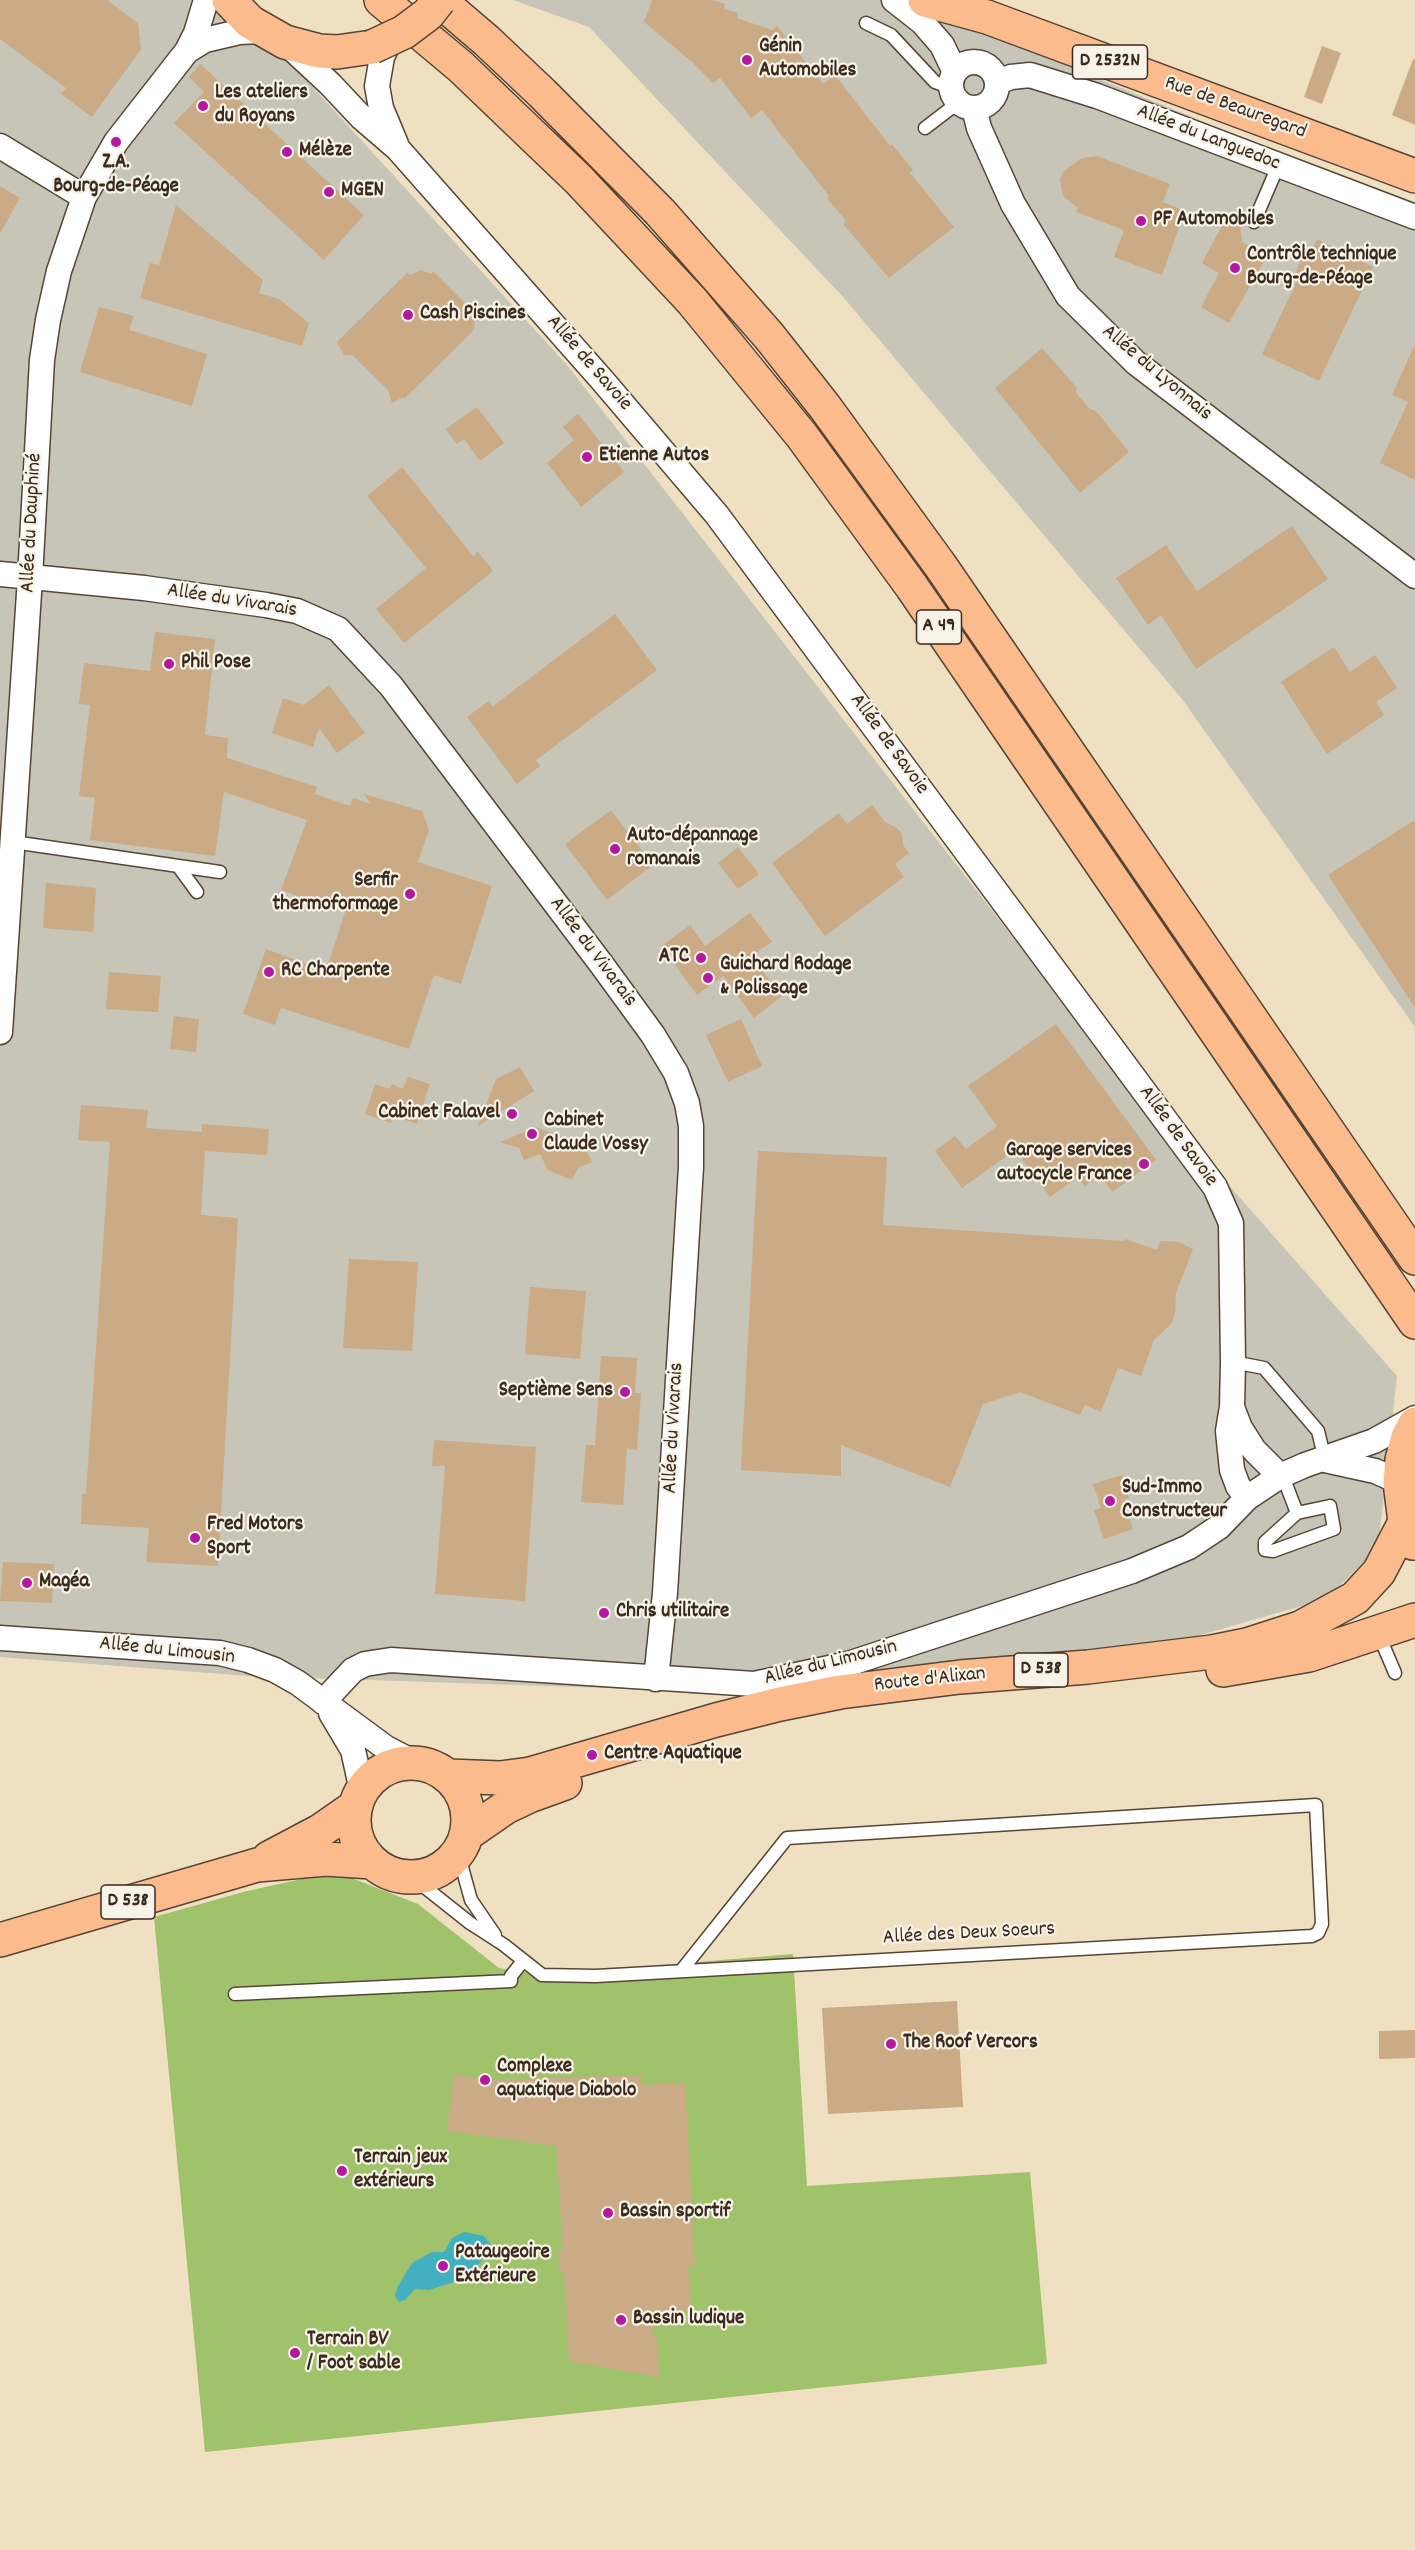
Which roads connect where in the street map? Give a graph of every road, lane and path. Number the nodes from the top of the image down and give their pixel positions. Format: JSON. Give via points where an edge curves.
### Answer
{"nodes":[{"id":1,"x":206,"y":0,"type":"edge"},
{"id":2,"x":229,"y":0,"type":"edge"},
{"id":3,"x":381,"y":0,"type":"edge"},
{"id":4,"x":439,"y":0,"type":"edge"},
{"id":5,"x":894,"y":0,"type":"edge"},
{"id":6,"x":925,"y":0,"type":"edge"},
{"id":7,"x":955,"y":0,"type":"edge"},
{"id":8,"x":987,"y":17,"type":"junction"},
{"id":9,"x":866,"y":23,"type":"dead end"},
{"id":10,"x":274,"y":37,"type":"junction"},
{"id":11,"x":381,"y":48,"type":"junction"},
{"id":12,"x":187,"y":51,"type":"junction"},
{"id":13,"x":998,"y":82,"type":"junction"},
{"id":14,"x":960,"y":93,"type":"junction"},
{"id":15,"x":925,"y":128,"type":"dead end"},
{"id":16,"x":0,"y":146,"type":"edge"},
{"id":17,"x":398,"y":149,"type":"junction"},
{"id":18,"x":1278,"y":165,"type":"junction"},
{"id":19,"x":1415,"y":176,"type":"edge"},
{"id":20,"x":84,"y":197,"type":"junction"},
{"id":21,"x":1415,"y":217,"type":"edge"},
{"id":22,"x":1254,"y":222,"type":"dead end"},
{"id":23,"x":0,"y":574,"type":"edge"},
{"id":24,"x":1415,"y":576,"type":"edge"},
{"id":25,"x":30,"y":578,"type":"junction"},
{"id":26,"x":13,"y":842,"type":"junction"},
{"id":27,"x":178,"y":866,"type":"junction"},
{"id":28,"x":220,"y":872,"type":"dead end"},
{"id":29,"x":197,"y":892,"type":"dead end"},
{"id":30,"x":0,"y":1032,"type":"edge"},
{"id":31,"x":1415,"y":1258,"type":"edge"},
{"id":32,"x":1415,"y":1322,"type":"edge"},
{"id":33,"x":1233,"y":1362,"type":"junction"},
{"id":34,"x":1232,"y":1407,"type":"junction"},
{"id":35,"x":1415,"y":1418,"type":"edge"},
{"id":36,"x":1415,"y":1424,"type":"edge"},
{"id":37,"x":1325,"y":1460,"type":"junction"},
{"id":38,"x":1280,"y":1476,"type":"junction"},
{"id":39,"x":1400,"y":1482,"type":"junction"},
{"id":40,"x":1247,"y":1498,"type":"junction"},
{"id":41,"x":1297,"y":1513,"type":"junction"},
{"id":42,"x":1410,"y":1534,"type":"edge"},
{"id":43,"x":1415,"y":1620,"type":"edge"},
{"id":44,"x":1378,"y":1632,"type":"junction"},
{"id":45,"x":0,"y":1638,"type":"edge"},
{"id":46,"x":1395,"y":1673,"type":"dead end"},
{"id":47,"x":656,"y":1679,"type":"junction"},
{"id":48,"x":323,"y":1701,"type":"junction"},
{"id":49,"x":412,"y":1762,"type":"junction"},
{"id":50,"x":448,"y":1776,"type":"junction"},
{"id":51,"x":359,"y":1799,"type":"junction"},
{"id":52,"x":463,"y":1844,"type":"junction"},
{"id":53,"x":372,"y":1862,"type":"junction"},
{"id":54,"x":257,"y":1865,"type":"junction"},
{"id":55,"x":412,"y":1877,"type":"junction"},
{"id":56,"x":0,"y":1940,"type":"edge"},
{"id":57,"x":504,"y":1945,"type":"junction"},
{"id":58,"x":523,"y":1961,"type":"junction"},
{"id":59,"x":681,"y":1971,"type":"junction"},
{"id":60,"x":235,"y":1994,"type":"dead end"}],
"edges":[{"from":1,"to":12,"type":"street","name":"Allée du Dauphiné"},
{"from":2,"to":10,"type":"main road","via":[[250,22]]},
{"from":3,"to":32,"type":"main road","number":"A 49","via":[[461,67],[579,180],[692,301],[795,427],[912,587]]},
{"from":4,"to":11,"type":"main road","bridge":true,"via":[[416,24]]},
{"from":4,"to":31,"type":"main road","number":"A 49","via":[[542,93],[660,212],[769,336],[825,407],[952,582]]},
{"from":5,"to":14,"type":"street","name":"Allée du Lyonnais","via":[[922,22],[942,45]]},
{"from":6,"to":8,"type":"main road","name":"Rue de Beauregard","number":"D 2532N"},
{"from":7,"to":8,"type":"main road","name":"Rue de Beauregard","number":"D 2532N"},
{"from":8,"to":19,"type":"main road","name":"Rue de Beauregard","number":"D 2532N"},
{"from":9,"to":14,"type":"lane","via":[[891,35],[935,82]]},
{"from":10,"to":11,"type":"main road","via":[[319,51]]},
{"from":10,"to":12,"type":"street","name":"Allée du Dauphiné","via":[[239,32],[205,40]]},
{"from":10,"to":17,"type":"street","name":"Allée de Savoie"},
{"from":11,"to":17,"type":"street","name":"Allée de Savoie","via":[[378,97]]},
{"from":12,"to":20,"type":"street","name":"Allée du Dauphiné","via":[[116,142]]},
{"from":13,"to":14,"type":"street","via":[[996,95],[987,105]]},
{"from":13,"to":14,"type":"street","via":[[994,71],[985,64],[963,64]]},
{"from":13,"to":18,"type":"street","name":"Allée du Languedoc","via":[[1030,75]]},
{"from":14,"to":15,"type":"lane"},
{"from":14,"to":24,"type":"street","name":"Allée du Lyonnais","via":[[1013,204],[1068,296],[1136,363]]},
{"from":16,"to":20,"type":"street"},
{"from":17,"to":33,"type":"street","name":"Allée de Savoie","via":[[717,515],[1215,1187],[1231,1223]]},
{"from":18,"to":21,"type":"street","name":"Allée du Languedoc"},
{"from":18,"to":22,"type":"lane"},
{"from":20,"to":25,"type":"street","name":"Allée du Dauphiné","via":[[59,271],[42,360]]},
{"from":23,"to":25,"type":"street","name":"Allée du Vivarais"},
{"from":25,"to":26,"type":"street","name":"Allée du Dauphiné"},
{"from":25,"to":47,"type":"street","name":"Allée du Vivarais","via":[[144,588],[266,605],[297,611],[338,629],[391,686],[602,965],[676,1073],[691,1126],[691,1167],[665,1593]]},
{"from":26,"to":27,"type":"lane"},
{"from":26,"to":30,"type":"street","name":"Allée du Dauphiné"},
{"from":27,"to":28,"type":"lane"},
{"from":27,"to":29,"type":"lane"},
{"from":33,"to":34,"type":"street","name":"Allée de Savoie"},
{"from":33,"to":37,"type":"lane","via":[[1263,1368],[1318,1431]]},
{"from":34,"to":38,"type":"street","name":"Allée de Savoie","via":[[1254,1450]]},
{"from":34,"to":40,"type":"street","name":"Allée de Savoie","via":[[1228,1431],[1232,1470]]},
{"from":35,"to":37,"type":"street","name":"Allée du Limousin","via":[[1374,1441]]},
{"from":36,"to":39,"type":"main road","via":[[1402,1460]]},
{"from":37,"to":38,"type":"street","name":"Allée du Limousin"},
{"from":37,"to":39,"type":"street","via":[[1375,1471]]},
{"from":38,"to":40,"type":"street","name":"Allée du Limousin"},
{"from":38,"to":41,"type":"lane"},
{"from":39,"to":42,"type":"main road"},
{"from":40,"to":47,"type":"street","name":"Allée du Limousin","via":[[1219,1527],[1189,1547],[1131,1571],[848,1664],[754,1684]]},
{"from":41,"to":41,"type":"lane","via":[[1266,1542],[1265,1550],[1273,1551],[1335,1529],[1330,1506]]},
{"from":42,"to":50,"type":"main road","name":"Route d'Alixan","number":"D 538","via":[[1355,1598],[1299,1628],[1247,1645],[1088,1667],[840,1692],[716,1720],[530,1774],[500,1778]]},
{"from":43,"to":44,"type":"main road","name":"Route d'Alixan","number":"D 538"},
{"from":44,"to":46,"type":"lane"},
{"from":44,"to":52,"type":"main road","name":"Route d'Alixan","number":"D 538","via":[[1309,1655],[1208,1672],[886,1704],[794,1720],[678,1748],[529,1796],[490,1817]]},
{"from":45,"to":48,"type":"street","name":"Allée du Limousin","via":[[220,1653],[275,1670]]},
{"from":47,"to":48,"type":"street","name":"Allée du Limousin","via":[[391,1660],[353,1670]]},
{"from":48,"to":49,"type":"street","name":"Allée du Limousin","via":[[386,1748]]},
{"from":48,"to":51,"type":"street","name":"Allée du Limousin","via":[[353,1750]]},
{"from":49,"to":50,"type":"main road","name":"Route d'Alixan"},
{"from":49,"to":51,"type":"main road","via":[[383,1770]]},
{"from":50,"to":52,"type":"main road","name":"Route d'Alixan","via":[[466,1802],[469,1818]]},
{"from":51,"to":53,"type":"main road","via":[[354,1822],[356,1837]]},
{"from":51,"to":54,"type":"main road","number":"D 538","via":[[320,1831]]},
{"from":52,"to":55,"type":"main road","name":"Route d'Alixan","via":[[438,1871]]},
{"from":52,"to":57,"type":"lane","name":"Allée des Deux Soeurs","via":[[471,1900]]},
{"from":53,"to":54,"type":"main road","number":"D 538","via":[[326,1859]]},
{"from":53,"to":55,"type":"main road","via":[[391,1873]]},
{"from":54,"to":56,"type":"main road","number":"D 538"},
{"from":55,"to":57,"type":"lane","name":"Allée des Deux Soeurs"},
{"from":57,"to":58,"type":"lane","name":"Allée des Deux Soeurs"},
{"from":58,"to":59,"type":"lane","name":"Allée des Deux Soeurs","via":[[542,1975]]},
{"from":58,"to":60,"type":"lane","via":[[511,1981]]},
{"from":59,"to":59,"type":"lane","name":"Allée des Deux Soeurs","via":[[1312,1936],[1322,1924],[1316,1805],[786,1838]]}]}
